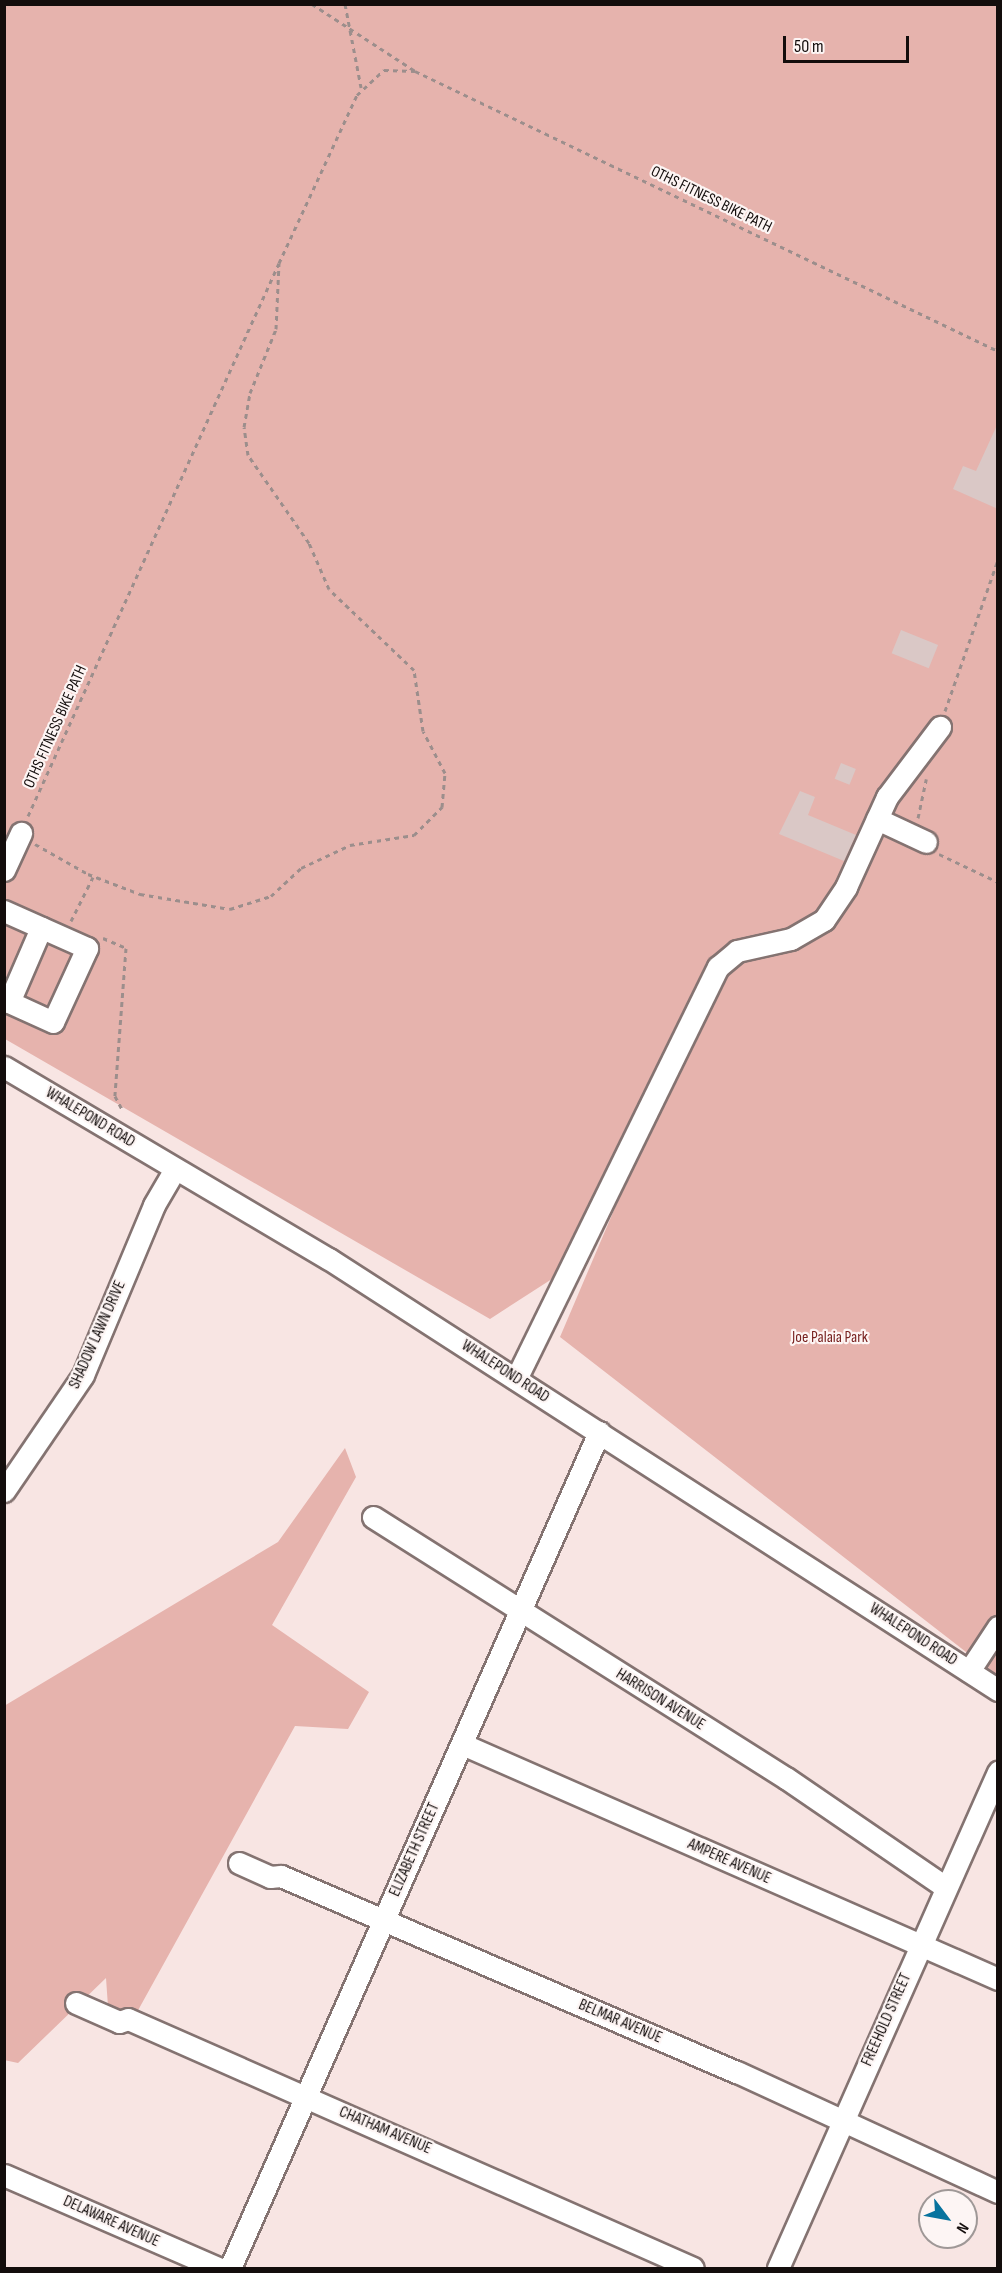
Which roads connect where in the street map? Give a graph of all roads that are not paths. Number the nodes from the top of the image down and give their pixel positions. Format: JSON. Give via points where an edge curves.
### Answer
{"nodes":[{"id":1,"x":940,"y":727,"type":"dead end"},
{"id":2,"x":877,"y":819,"type":"junction"},
{"id":3,"x":21,"y":833,"type":"road end"},
{"id":4,"x":926,"y":842,"type":"dead end"},
{"id":5,"x":4,"y":870,"type":"edge"},
{"id":6,"x":4,"y":911,"type":"edge"},
{"id":7,"x":41,"y":928,"type":"dead end"},
{"id":8,"x":4,"y":1066,"type":"edge"},
{"id":9,"x":175,"y":1169,"type":"junction"},
{"id":10,"x":516,"y":1379,"type":"junction"},
{"id":11,"x":599,"y":1432,"type":"junction"},
{"id":12,"x":4,"y":1491,"type":"edge"},
{"id":13,"x":373,"y":1517,"type":"dead end"},
{"id":14,"x":519,"y":1613,"type":"junction"},
{"id":15,"x":998,"y":1627,"type":"edge"},
{"id":16,"x":969,"y":1671,"type":"junction"},
{"id":17,"x":998,"y":1690,"type":"edge"},
{"id":18,"x":462,"y":1744,"type":"junction"},
{"id":19,"x":998,"y":1772,"type":"edge"},
{"id":20,"x":239,"y":1863,"type":"dead end"},
{"id":21,"x":945,"y":1887,"type":"junction"},
{"id":22,"x":383,"y":1920,"type":"junction"},
{"id":23,"x":920,"y":1945,"type":"junction"},
{"id":24,"x":998,"y":1979,"type":"edge"},
{"id":25,"x":76,"y":2003,"type":"dead end"},
{"id":26,"x":305,"y":2097,"type":"junction"},
{"id":27,"x":842,"y":2122,"type":"junction"},
{"id":28,"x":4,"y":2175,"type":"edge"},
{"id":29,"x":998,"y":2192,"type":"edge"},
{"id":30,"x":218,"y":2268,"type":"edge"},
{"id":31,"x":230,"y":2268,"type":"edge"},
{"id":32,"x":693,"y":2268,"type":"edge"},
{"id":33,"x":778,"y":2268,"type":"edge"}],
"edges":[{"from":1,"to":2,"type":"street","via":[[899,780]]},
{"from":2,"to":4,"type":"street"},
{"from":2,"to":10,"type":"street","via":[[846,887],[824,920],[791,939],[737,951],[718,967]]},
{"from":3,"to":5,"type":"street"},
{"from":6,"to":7,"type":"street"},
{"from":8,"to":9,"type":"street","name":"WHALEPOND ROAD"},
{"from":9,"to":10,"type":"street","name":"WHALEPOND ROAD"},
{"from":9,"to":12,"type":"street","name":"SHADOW LAWN DRIVE","via":[[154,1205],[83,1375]]},
{"from":10,"to":11,"type":"street","name":"WHALEPOND ROAD"},
{"from":11,"to":14,"type":"street","name":"ELIZABETH STREET"},
{"from":11,"to":16,"type":"street","name":"WHALEPOND ROAD"},
{"from":13,"to":14,"type":"street","name":"HARRISON AVENUE"},
{"from":14,"to":18,"type":"street","name":"ELIZABETH STREET"},
{"from":14,"to":21,"type":"street","name":"HARRISON AVENUE","via":[[786,1778]]},
{"from":15,"to":16,"type":"street"},
{"from":16,"to":17,"type":"street","name":"WHALEPOND ROAD"},
{"from":18,"to":22,"type":"street","name":"ELIZABETH STREET"},
{"from":18,"to":23,"type":"street","name":"AMPERE AVENUE"},
{"from":19,"to":21,"type":"street","name":"FREEHOLD STREET"},
{"from":20,"to":22,"type":"street","name":"BELMAR AVENUE"},
{"from":21,"to":23,"type":"street","name":"FREEHOLD STREET"},
{"from":22,"to":26,"type":"street","name":"ELIZABETH STREET"},
{"from":22,"to":27,"type":"street","name":"BELMAR AVENUE"},
{"from":23,"to":24,"type":"street","name":"AMPERE AVENUE"},
{"from":23,"to":27,"type":"street","name":"FREEHOLD STREET"},
{"from":25,"to":26,"type":"street","name":"CHATHAM AVENUE","via":[[119,2022],[128,2019]]},
{"from":26,"to":31,"type":"street","name":"ELIZABETH STREET"},
{"from":26,"to":32,"type":"street","name":"CHATHAM AVENUE"},
{"from":27,"to":29,"type":"street","name":"BELMAR AVENUE"},
{"from":27,"to":33,"type":"street","name":"FREEHOLD STREET"},
{"from":28,"to":30,"type":"street","name":"DELAWARE AVENUE"}]}
